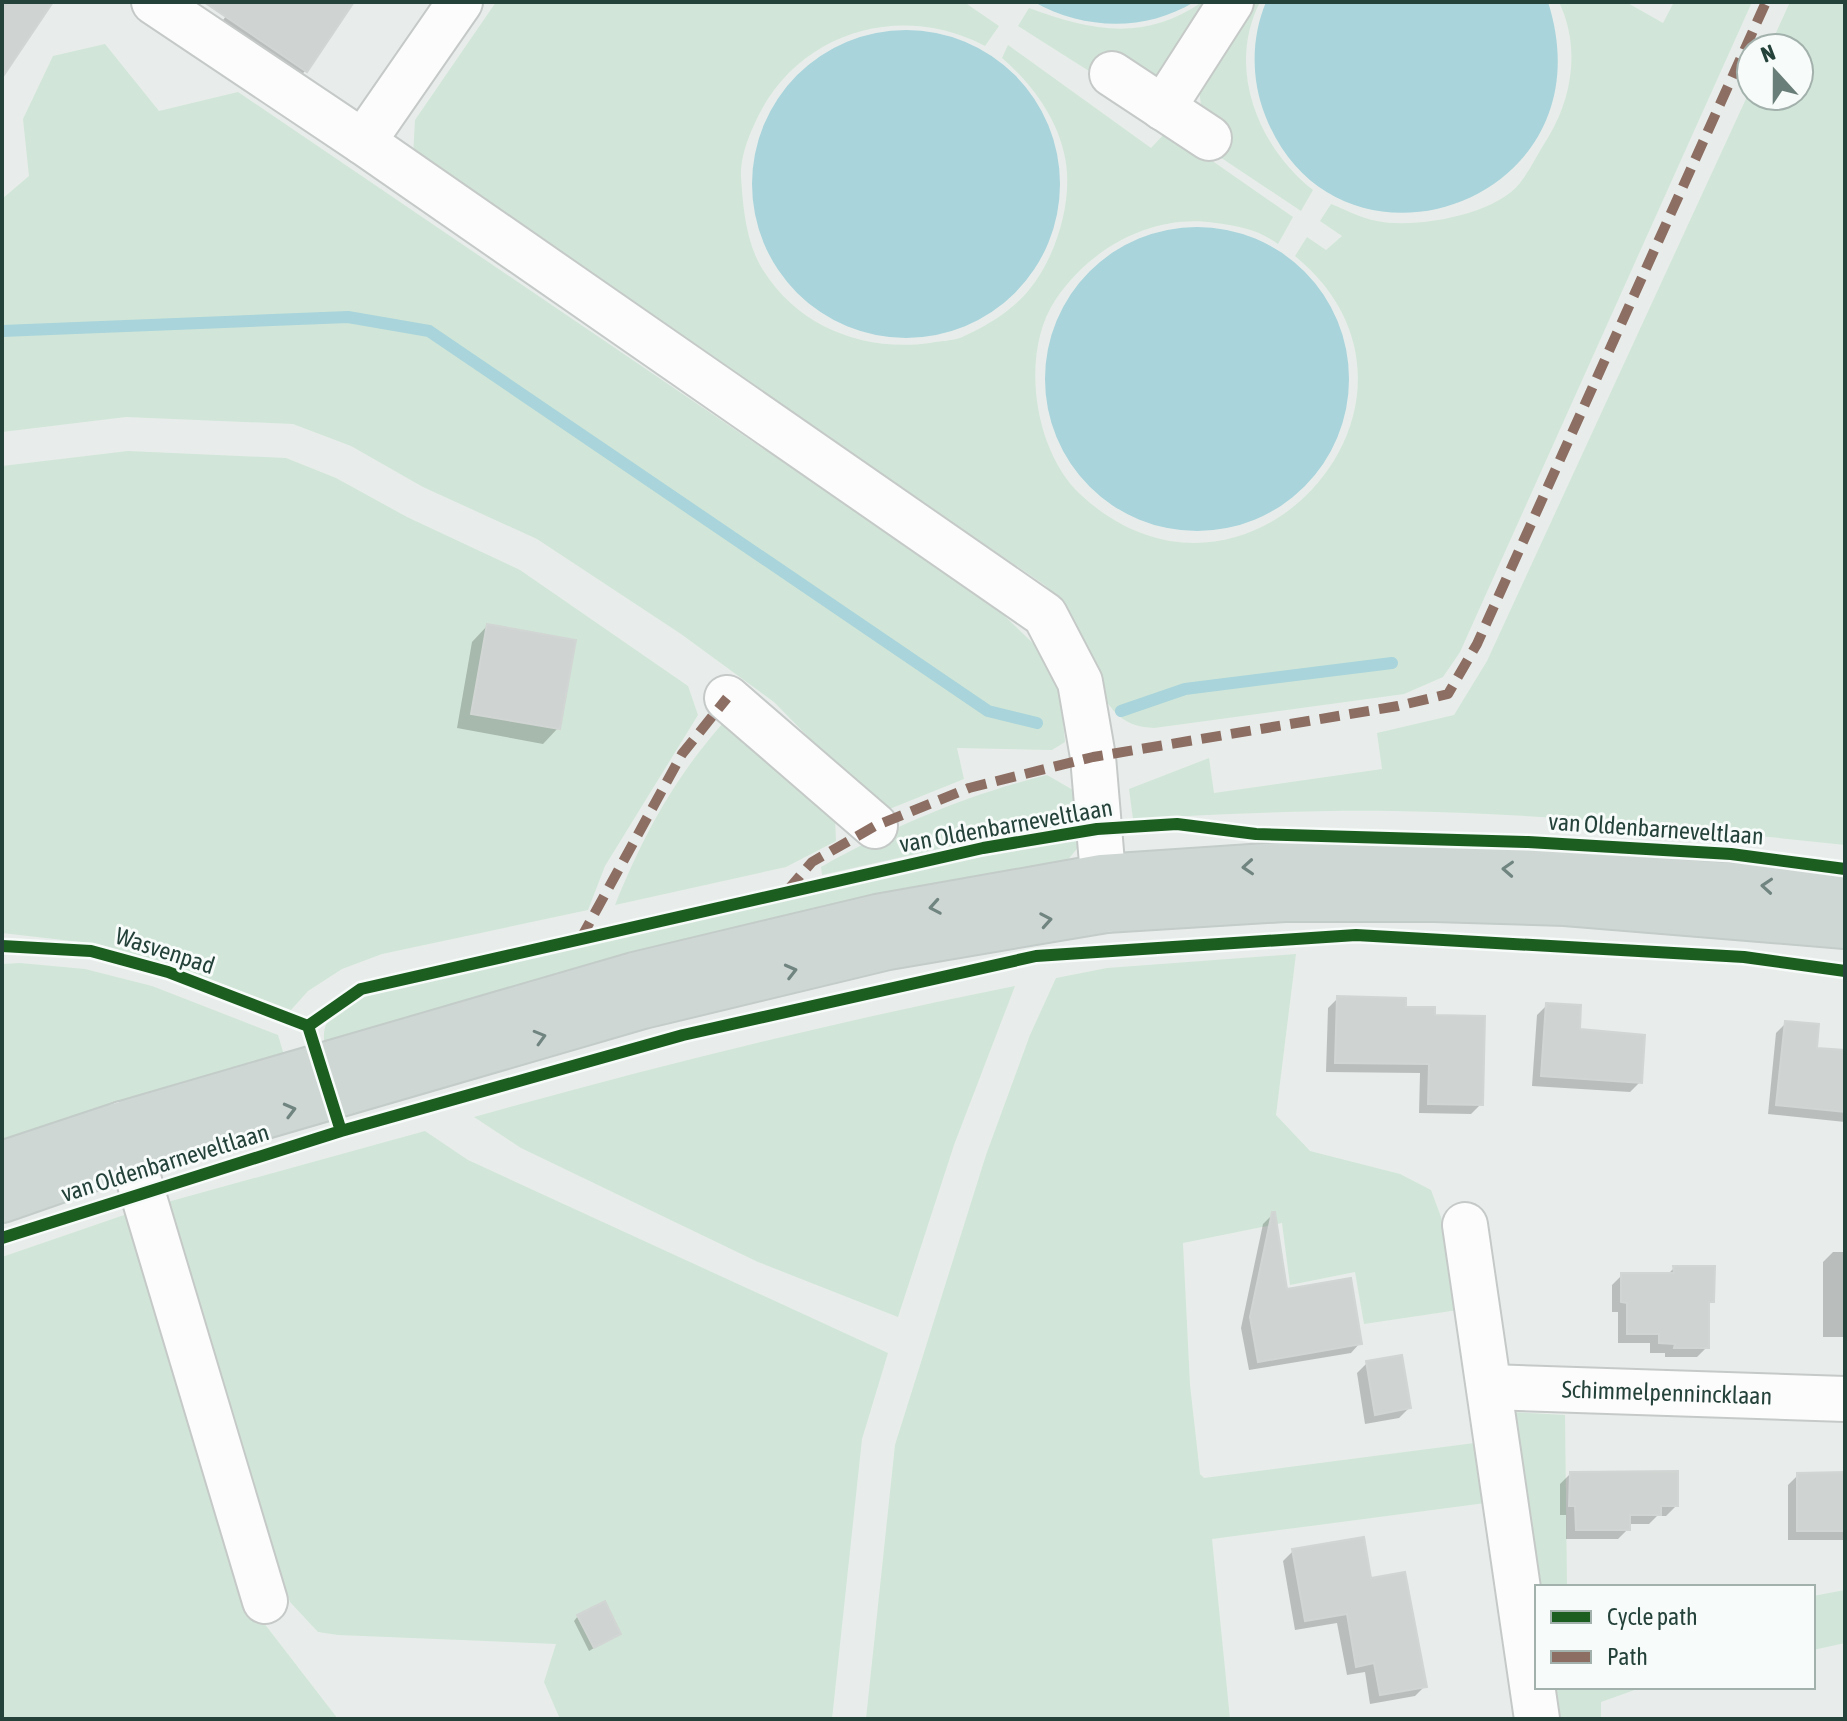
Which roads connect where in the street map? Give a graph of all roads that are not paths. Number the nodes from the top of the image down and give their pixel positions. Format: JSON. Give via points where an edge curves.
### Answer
{"nodes":[{"id":1,"x":460,"y":2,"type":"edge"},
{"id":2,"x":1231,"y":2,"type":"edge"},
{"id":3,"x":183,"y":10,"type":"edge"},
{"id":4,"x":1112,"y":74,"type":"dead end"},
{"id":5,"x":1163,"y":108,"type":"junction"},
{"id":6,"x":1209,"y":138,"type":"dead end"},
{"id":7,"x":363,"y":142,"type":"junction"},
{"id":8,"x":727,"y":698,"type":"dead end"},
{"id":9,"x":875,"y":826,"type":"dead end"},
{"id":10,"x":1104,"y":893,"type":"junction"},
{"id":11,"x":1845,"y":893,"type":"edge"},
{"id":12,"x":1845,"y":926,"type":"edge"},
{"id":13,"x":126,"y":1140,"type":"junction"},
{"id":14,"x":2,"y":1164,"type":"edge"},
{"id":15,"x":2,"y":1200,"type":"edge"},
{"id":16,"x":1465,"y":1225,"type":"dead end"},
{"id":17,"x":1489,"y":1387,"type":"junction"},
{"id":18,"x":1845,"y":1399,"type":"edge"},
{"id":19,"x":265,"y":1601,"type":"dead end"},
{"id":20,"x":1537,"y":1719,"type":"edge"}],
"edges":[{"from":1,"to":7,"type":"street"},
{"from":2,"to":5,"type":"street"},
{"from":3,"to":7,"type":"street"},
{"from":4,"to":5,"type":"street"},
{"from":5,"to":6,"type":"street"},
{"from":7,"to":10,"type":"street","via":[[1045,615],[1080,682],[1093,757]]},
{"from":8,"to":9,"type":"street"},
{"from":11,"to":10,"type":"main road","name":"van Oldenbarneveltlaan","one_way":true,"via":[[1433,865],[1280,865]]},
{"from":10,"to":12,"type":"main road","name":"van Oldenbarneveltlaan","via":[[1565,903]]},
{"from":10,"to":13,"type":"main road","name":"van Oldenbarneveltlaan"},
{"from":13,"to":14,"type":"main road","name":"van Oldenbarneveltlaan"},
{"from":13,"to":15,"type":"main road","name":"van Oldenbarneveltlaan"},
{"from":13,"to":19,"type":"street"},
{"from":16,"to":17,"type":"street"},
{"from":17,"to":18,"type":"street","name":"Schimmelpennincklaan"},
{"from":17,"to":20,"type":"street"}]}
